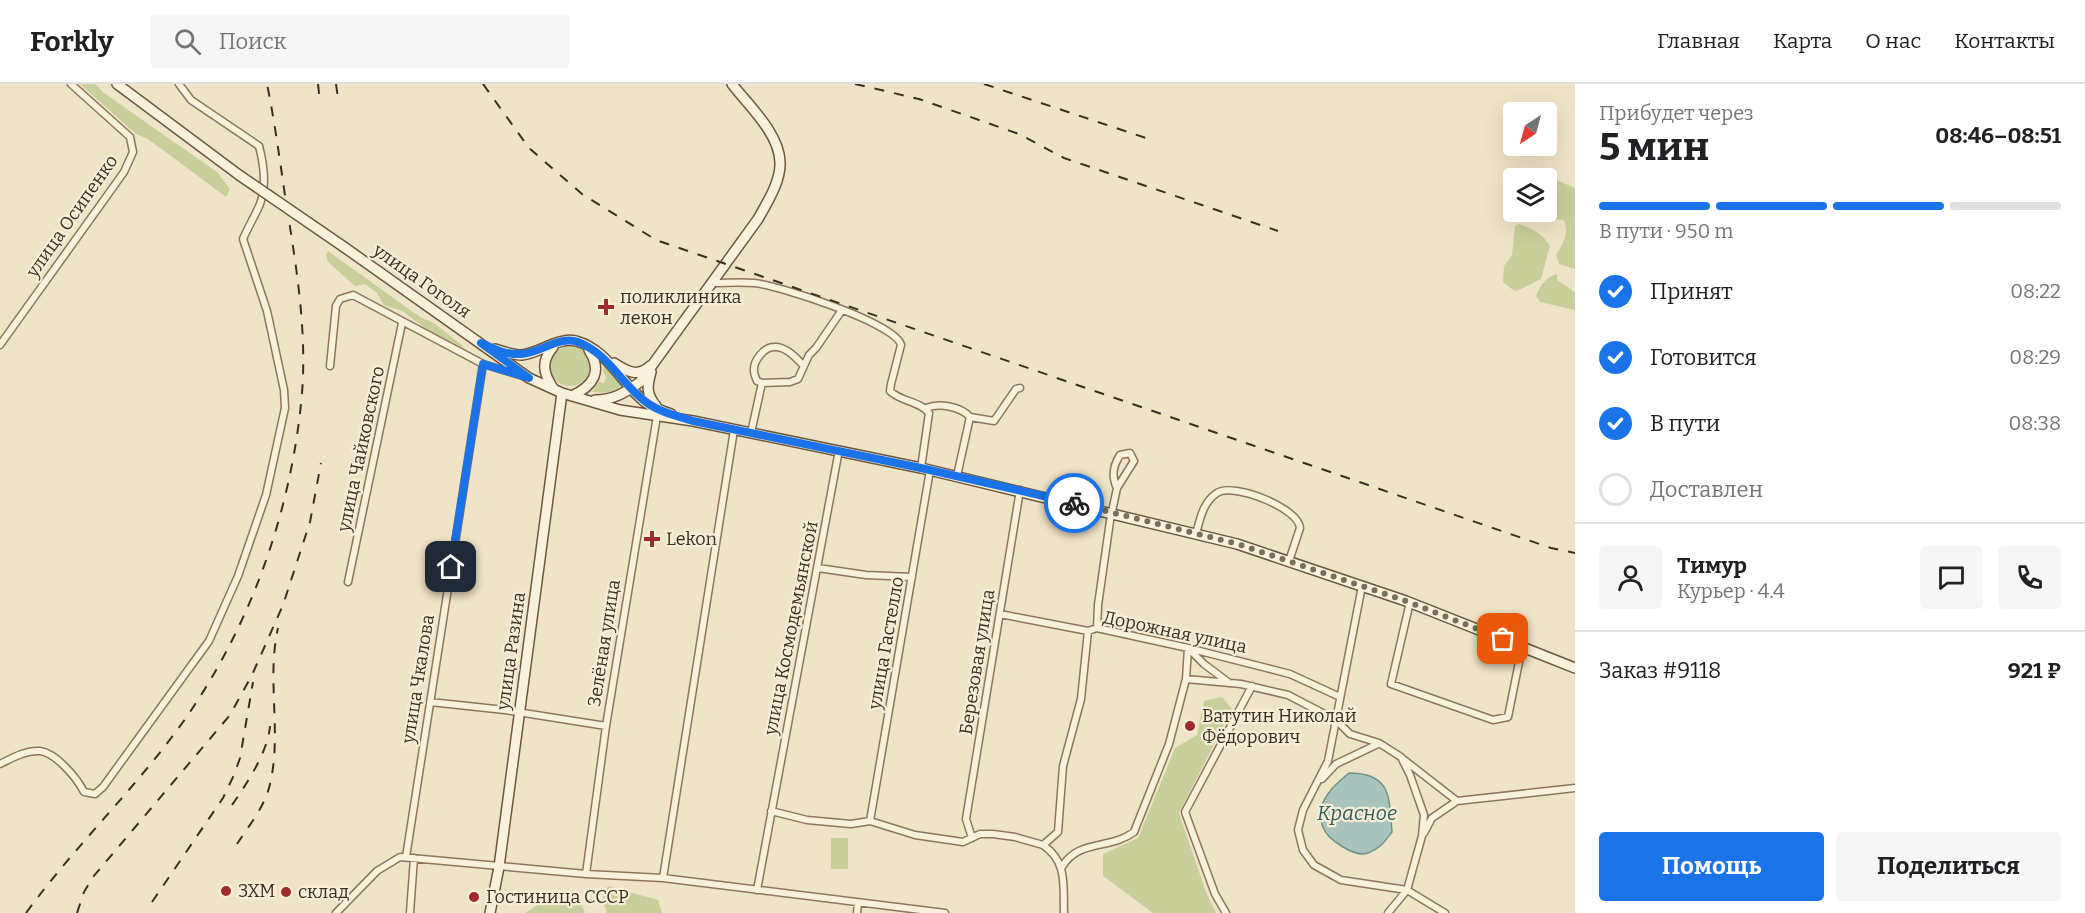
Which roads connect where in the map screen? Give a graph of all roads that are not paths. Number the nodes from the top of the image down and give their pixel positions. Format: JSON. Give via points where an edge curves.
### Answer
{"nodes":[{"id":1,"x":71,"y":84,"type":"edge"},
{"id":2,"x":117,"y":84,"type":"edge"},
{"id":3,"x":179,"y":84,"type":"edge"},
{"id":4,"x":732,"y":84,"type":"edge"},
{"id":5,"x":712,"y":283,"type":"junction"},
{"id":6,"x":842,"y":310,"type":"junction"},
{"id":7,"x":402,"y":323,"type":"junction"},
{"id":8,"x":560,"y":342,"type":"junction"},
{"id":9,"x":577,"y":342,"type":"junction"},
{"id":10,"x":481,"y":343,"type":"junction"},
{"id":11,"x":0,"y":345,"type":"edge"},
{"id":12,"x":592,"y":349,"type":"junction"},
{"id":13,"x":654,"y":363,"type":"junction"},
{"id":14,"x":483,"y":364,"type":"junction"},
{"id":15,"x":803,"y":365,"type":"junction"},
{"id":16,"x":330,"y":366,"type":"dead end"},
{"id":17,"x":529,"y":378,"type":"junction"},
{"id":18,"x":762,"y":383,"type":"junction"},
{"id":19,"x":632,"y":388,"type":"junction"},
{"id":20,"x":1020,"y":388,"type":"dead end"},
{"id":21,"x":563,"y":393,"type":"junction"},
{"id":22,"x":584,"y":399,"type":"junction"},
{"id":23,"x":926,"y":408,"type":"junction"},
{"id":24,"x":658,"y":413,"type":"junction"},
{"id":25,"x":970,"y":417,"type":"junction"},
{"id":26,"x":734,"y":430,"type":"junction"},
{"id":27,"x":751,"y":433,"type":"junction"},
{"id":28,"x":839,"y":450,"type":"junction"},
{"id":29,"x":925,"y":469,"type":"junction"},
{"id":30,"x":957,"y":476,"type":"junction"},
{"id":31,"x":1117,"y":488,"type":"junction"},
{"id":32,"x":1020,"y":490,"type":"junction"},
{"id":33,"x":1112,"y":513,"type":"junction"},
{"id":34,"x":1196,"y":534,"type":"junction"},
{"id":35,"x":1289,"y":561,"type":"junction"},
{"id":36,"x":818,"y":568,"type":"junction"},
{"id":37,"x":912,"y":577,"type":"junction"},
{"id":38,"x":348,"y":582,"type":"dead end"},
{"id":39,"x":1362,"y":586,"type":"junction"},
{"id":40,"x":1410,"y":602,"type":"junction"},
{"id":41,"x":1000,"y":614,"type":"junction"},
{"id":42,"x":1097,"y":628,"type":"junction"},
{"id":43,"x":1088,"y":632,"type":"junction"},
{"id":44,"x":1522,"y":646,"type":"junction"},
{"id":45,"x":1188,"y":648,"type":"junction"},
{"id":46,"x":1575,"y":668,"type":"edge"},
{"id":47,"x":1186,"y":679,"type":"junction"},
{"id":48,"x":1228,"y":682,"type":"junction"},
{"id":49,"x":1252,"y":687,"type":"junction"},
{"id":50,"x":1340,"y":697,"type":"junction"},
{"id":51,"x":430,"y":702,"type":"junction"},
{"id":52,"x":519,"y":712,"type":"junction"},
{"id":53,"x":1336,"y":720,"type":"junction"},
{"id":54,"x":606,"y":726,"type":"junction"},
{"id":55,"x":1379,"y":743,"type":"junction"},
{"id":56,"x":1401,"y":757,"type":"junction"},
{"id":57,"x":0,"y":764,"type":"edge"},
{"id":58,"x":1316,"y":786,"type":"junction"},
{"id":59,"x":1575,"y":788,"type":"edge"},
{"id":60,"x":1457,"y":801,"type":"junction"},
{"id":61,"x":771,"y":811,"type":"junction"},
{"id":62,"x":870,"y":821,"type":"junction"},
{"id":63,"x":1422,"y":836,"type":"junction"},
{"id":64,"x":972,"y":838,"type":"junction"},
{"id":65,"x":1043,"y":845,"type":"junction"},
{"id":66,"x":406,"y":857,"type":"junction"},
{"id":67,"x":414,"y":858,"type":"junction"},
{"id":68,"x":499,"y":867,"type":"junction"},
{"id":69,"x":1062,"y":867,"type":"junction"},
{"id":70,"x":586,"y":874,"type":"junction"},
{"id":71,"x":663,"y":878,"type":"junction"},
{"id":72,"x":757,"y":890,"type":"junction"},
{"id":73,"x":1407,"y":890,"type":"junction"},
{"id":74,"x":858,"y":903,"type":"junction"},
{"id":75,"x":336,"y":913,"type":"edge"},
{"id":76,"x":410,"y":913,"type":"edge"},
{"id":77,"x":490,"y":913,"type":"edge"},
{"id":78,"x":856,"y":913,"type":"edge"},
{"id":79,"x":945,"y":913,"type":"edge"},
{"id":80,"x":1064,"y":913,"type":"edge"},
{"id":81,"x":1226,"y":913,"type":"edge"},
{"id":82,"x":1388,"y":913,"type":"edge"},
{"id":83,"x":1445,"y":913,"type":"edge"}],
"edges":[{"from":1,"to":11,"type":"street","name":"улица Осипенко","via":[[130,136],[133,152],[124,172]]},
{"from":2,"to":10,"type":"main road","name":"улица Гоголя","bridge":true,"via":[[239,175]]},
{"from":3,"to":57,"type":"street","via":[[191,100],[259,146],[263,160],[260,203],[243,239],[267,311],[284,390],[285,408],[266,495],[238,576],[209,641],[103,787],[95,794],[84,792],[65,766],[40,751],[24,753]]},
{"from":4,"to":5,"type":"main road","via":[[766,127],[778,150],[780,165],[758,219]]},
{"from":5,"to":6,"type":"street","via":[[754,283],[779,288]]},
{"from":5,"to":13,"type":"main road"},
{"from":6,"to":15,"type":"street"},
{"from":6,"to":23,"type":"street","via":[[900,339],[891,392]]},
{"from":7,"to":14,"type":"street"},
{"from":7,"to":16,"type":"street","via":[[353,295],[340,299],[333,323]]},
{"from":7,"to":38,"type":"street","name":"улица Чайковского"},
{"from":8,"to":9,"type":"main road"},
{"from":8,"to":10,"type":"main road","via":[[522,355]]},
{"from":8,"to":21,"type":"main road","via":[[546,355],[544,374]]},
{"from":9,"to":12,"type":"main road"},
{"from":9,"to":21,"type":"main road","via":[[590,351],[596,369],[589,387]]},
{"from":10,"to":17,"type":"main road"},
{"from":12,"to":13,"type":"main road","via":[[631,373],[645,371]]},
{"from":12,"to":19,"type":"main road"},
{"from":13,"to":19,"type":"main road"},
{"from":13,"to":24,"type":"main road","via":[[647,387]]},
{"from":14,"to":17,"type":"street"},
{"from":14,"to":51,"type":"street","name":"улица Чкалова"},
{"from":15,"to":18,"type":"street","via":[[798,379]]},
{"from":15,"to":18,"type":"street","via":[[775,346],[765,350],[753,371],[756,381]]},
{"from":17,"to":21,"type":"main road"},
{"from":18,"to":27,"type":"street"},
{"from":19,"to":22,"type":"main road","via":[[610,399]]},
{"from":19,"to":24,"type":"main road"},
{"from":20,"to":25,"type":"street","via":[[994,421]]},
{"from":21,"to":22,"type":"main road"},
{"from":21,"to":52,"type":"main road","name":"улица Разина"},
{"from":22,"to":24,"type":"main road","via":[[620,410]]},
{"from":23,"to":25,"type":"street","via":[[957,408]]},
{"from":23,"to":29,"type":"street","name":"улица Гастелло","via":[[929,413]]},
{"from":24,"to":26,"type":"main road"},
{"from":24,"to":54,"type":"street","name":"Зелёная улица"},
{"from":25,"to":30,"type":"street"},
{"from":26,"to":27,"type":"main road"},
{"from":26,"to":71,"type":"street"},
{"from":27,"to":28,"type":"main road"},
{"from":28,"to":29,"type":"main road"},
{"from":28,"to":36,"type":"street","name":"улица Космодемьянской"},
{"from":29,"to":30,"type":"main road"},
{"from":29,"to":37,"type":"street","name":"улица Гастелло"},
{"from":30,"to":32,"type":"main road"},
{"from":31,"to":31,"type":"street","via":[[1134,461],[1130,453],[1120,455],[1113,468]]},
{"from":31,"to":33,"type":"street"},
{"from":32,"to":33,"type":"main road"},
{"from":32,"to":41,"type":"street","name":"Березовая улица"},
{"from":33,"to":34,"type":"main road"},
{"from":33,"to":42,"type":"street"},
{"from":34,"to":35,"type":"main road"},
{"from":34,"to":35,"type":"street","via":[[1201,511],[1217,493],[1229,489],[1250,494],[1293,515],[1300,523]]},
{"from":35,"to":39,"type":"main road"},
{"from":36,"to":37,"type":"street"},
{"from":36,"to":61,"type":"street","name":"улица Космодемьянской"},
{"from":37,"to":62,"type":"street","name":"улица Гастелло"},
{"from":39,"to":40,"type":"main road"},
{"from":39,"to":50,"type":"street"},
{"from":40,"to":44,"type":"main road"},
{"from":40,"to":44,"type":"street","via":[[1391,684],[1493,720],[1508,717]]},
{"from":41,"to":43,"type":"street","name":"Дорожная улица"},
{"from":41,"to":64,"type":"street","name":"Березовая улица","via":[[966,819]]},
{"from":42,"to":43,"type":"street","name":"Дорожная улица"},
{"from":42,"to":45,"type":"street","name":"Дорожная улица"},
{"from":43,"to":65,"type":"street","via":[[1081,699],[1063,766],[1058,832]]},
{"from":44,"to":46,"type":"main road"},
{"from":45,"to":47,"type":"street"},
{"from":45,"to":48,"type":"street"},
{"from":45,"to":50,"type":"street","name":"Дорожная улица","via":[[1290,674]]},
{"from":47,"to":48,"type":"street"},
{"from":47,"to":69,"type":"street","via":[[1169,744],[1134,832],[1123,840],[1080,850]]},
{"from":48,"to":49,"type":"street"},
{"from":49,"to":53,"type":"street","via":[[1288,695]]},
{"from":49,"to":81,"type":"street","via":[[1185,812],[1215,894]]},
{"from":50,"to":53,"type":"street"},
{"from":51,"to":52,"type":"street"},
{"from":51,"to":66,"type":"street","name":"улица Чкалова"},
{"from":52,"to":54,"type":"street"},
{"from":52,"to":68,"type":"main road","name":"улица Разина"},
{"from":53,"to":55,"type":"street","via":[[1350,734]]},
{"from":53,"to":58,"type":"street","via":[[1328,761]]},
{"from":54,"to":70,"type":"street","name":"Зелёная улица"},
{"from":55,"to":56,"type":"street"},
{"from":55,"to":58,"type":"street","via":[[1336,764]]},
{"from":56,"to":60,"type":"street"},
{"from":56,"to":63,"type":"street","via":[[1424,815]]},
{"from":58,"to":73,"type":"street","via":[[1298,830],[1303,850],[1314,865],[1341,880]]},
{"from":59,"to":60,"type":"street"},
{"from":60,"to":63,"type":"street","via":[[1432,818]]},
{"from":61,"to":62,"type":"street","via":[[807,820],[851,824]]},
{"from":61,"to":72,"type":"street","name":"улица Космодемьянской"},
{"from":62,"to":64,"type":"street","via":[[915,835],[963,842]]},
{"from":63,"to":73,"type":"street"},
{"from":64,"to":65,"type":"street","via":[[993,834]]},
{"from":65,"to":69,"type":"street"},
{"from":66,"to":67,"type":"street"},
{"from":66,"to":75,"type":"street","via":[[377,871]]},
{"from":67,"to":68,"type":"street"},
{"from":67,"to":76,"type":"street"},
{"from":68,"to":70,"type":"street"},
{"from":68,"to":77,"type":"main road","name":"улица Разина"},
{"from":69,"to":80,"type":"street"},
{"from":70,"to":71,"type":"street"},
{"from":71,"to":72,"type":"street"},
{"from":72,"to":74,"type":"street"},
{"from":73,"to":82,"type":"street"},
{"from":73,"to":83,"type":"street"},
{"from":74,"to":78,"type":"street"},
{"from":74,"to":79,"type":"street"}]}
